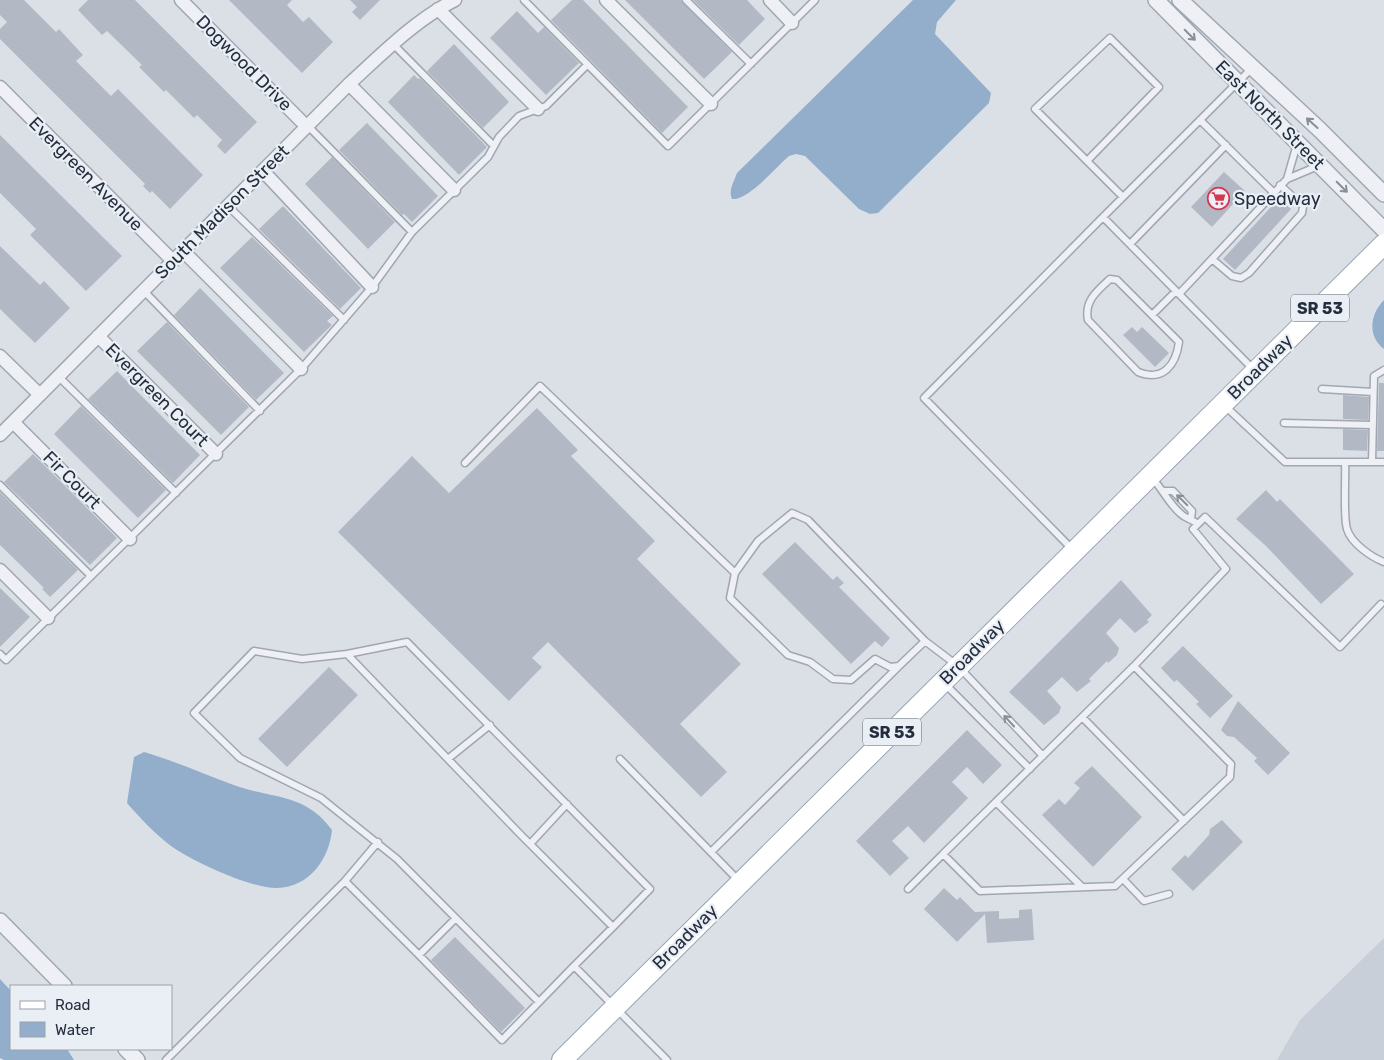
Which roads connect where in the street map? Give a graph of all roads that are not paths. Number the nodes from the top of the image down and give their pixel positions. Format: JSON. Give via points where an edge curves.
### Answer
{"nodes":[{"id":1,"x":181,"y":0,"type":"edge"},
{"id":2,"x":524,"y":0,"type":"edge"},
{"id":3,"x":606,"y":0,"type":"edge"},
{"id":4,"x":686,"y":0,"type":"edge"},
{"id":5,"x":770,"y":0,"type":"edge"},
{"id":6,"x":815,"y":0,"type":"edge"},
{"id":7,"x":1156,"y":0,"type":"edge"},
{"id":8,"x":1180,"y":0,"type":"edge"},
{"id":9,"x":452,"y":1,"type":"edge"},
{"id":10,"x":438,"y":9,"type":"junction"},
{"id":11,"x":792,"y":23,"type":"junction"},
{"id":12,"x":393,"y":44,"type":"junction"},
{"id":13,"x":751,"y":64,"type":"junction"},
{"id":14,"x":587,"y":65,"type":"junction"},
{"id":15,"x":1252,"y":68,"type":"junction"},
{"id":16,"x":1238,"y":83,"type":"junction"},
{"id":17,"x":349,"y":84,"type":"junction"},
{"id":18,"x":0,"y":87,"type":"edge"},
{"id":19,"x":710,"y":104,"type":"junction"},
{"id":20,"x":538,"y":109,"type":"junction"},
{"id":21,"x":1200,"y":120,"type":"junction"},
{"id":22,"x":307,"y":126,"type":"junction"},
{"id":23,"x":1297,"y":142,"type":"junction"},
{"id":24,"x":1226,"y":145,"type":"junction"},
{"id":25,"x":494,"y":146,"type":"junction"},
{"id":26,"x":1087,"y":162,"type":"junction"},
{"id":27,"x":1320,"y":165,"type":"junction"},
{"id":28,"x":263,"y":171,"type":"junction"},
{"id":29,"x":1287,"y":179,"type":"junction"},
{"id":30,"x":1280,"y":186,"type":"junction"},
{"id":31,"x":454,"y":190,"type":"junction"},
{"id":32,"x":1274,"y":193,"type":"junction"},
{"id":33,"x":1384,"y":194,"type":"edge"},
{"id":34,"x":1123,"y":197,"type":"junction"},
{"id":35,"x":228,"y":206,"type":"junction"},
{"id":36,"x":1103,"y":217,"type":"junction"},
{"id":37,"x":1384,"y":230,"type":"edge"},
{"id":38,"x":412,"y":232,"type":"junction"},
{"id":39,"x":1130,"y":244,"type":"junction"},
{"id":40,"x":1384,"y":244,"type":"edge"},
{"id":41,"x":184,"y":251,"type":"junction"},
{"id":42,"x":1212,"y":259,"type":"junction"},
{"id":43,"x":173,"y":262,"type":"junction"},
{"id":44,"x":372,"y":287,"type":"junction"},
{"id":45,"x":144,"y":290,"type":"junction"},
{"id":46,"x":1178,"y":293,"type":"junction"},
{"id":47,"x":1152,"y":315,"type":"junction"},
{"id":48,"x":344,"y":320,"type":"junction"},
{"id":49,"x":98,"y":336,"type":"junction"},
{"id":50,"x":0,"y":356,"type":"edge"},
{"id":51,"x":302,"y":369,"type":"junction"},
{"id":52,"x":1384,"y":370,"type":"edge"},
{"id":53,"x":1256,"y":372,"type":"junction"},
{"id":54,"x":58,"y":376,"type":"junction"},
{"id":55,"x":1322,"y":389,"type":"dead end"},
{"id":56,"x":1373,"y":392,"type":"junction"},
{"id":57,"x":40,"y":395,"type":"junction"},
{"id":58,"x":1223,"y":404,"type":"junction"},
{"id":59,"x":260,"y":411,"type":"junction"},
{"id":60,"x":13,"y":422,"type":"junction"},
{"id":61,"x":1284,"y":424,"type":"dead end"},
{"id":62,"x":1372,"y":425,"type":"junction"},
{"id":63,"x":0,"y":435,"type":"edge"},
{"id":64,"x":216,"y":454,"type":"junction"},
{"id":65,"x":1345,"y":462,"type":"junction"},
{"id":66,"x":1372,"y":462,"type":"junction"},
{"id":67,"x":1384,"y":462,"type":"edge"},
{"id":68,"x":465,"y":463,"type":"dead end"},
{"id":69,"x":1157,"y":484,"type":"junction"},
{"id":70,"x":0,"y":485,"type":"edge"},
{"id":71,"x":176,"y":493,"type":"junction"},
{"id":72,"x":1191,"y":518,"type":"junction"},
{"id":73,"x":1198,"y":524,"type":"junction"},
{"id":74,"x":130,"y":538,"type":"junction"},
{"id":75,"x":1074,"y":551,"type":"junction"},
{"id":76,"x":1384,"y":562,"type":"edge"},
{"id":77,"x":0,"y":570,"type":"edge"},
{"id":78,"x":734,"y":573,"type":"junction"},
{"id":79,"x":91,"y":576,"type":"junction"},
{"id":80,"x":1381,"y":604,"type":"dead end"},
{"id":81,"x":48,"y":618,"type":"junction"},
{"id":82,"x":925,"y":642,"type":"junction"},
{"id":83,"x":0,"y":654,"type":"edge"},
{"id":84,"x":347,"y":654,"type":"junction"},
{"id":85,"x":899,"y":666,"type":"junction"},
{"id":86,"x":958,"y":666,"type":"junction"},
{"id":87,"x":1134,"y":666,"type":"junction"},
{"id":88,"x":943,"y":681,"type":"junction"},
{"id":89,"x":1083,"y":718,"type":"junction"},
{"id":90,"x":490,"y":725,"type":"junction"},
{"id":91,"x":1043,"y":756,"type":"junction"},
{"id":92,"x":449,"y":758,"type":"junction"},
{"id":93,"x":620,"y":759,"type":"dead end"},
{"id":94,"x":1030,"y":768,"type":"junction"},
{"id":95,"x":996,"y":802,"type":"junction"},
{"id":96,"x":568,"y":804,"type":"junction"},
{"id":97,"x":1184,"y":821,"type":"junction"},
{"id":98,"x":378,"y":842,"type":"junction"},
{"id":99,"x":530,"y":844,"type":"junction"},
{"id":100,"x":711,"y":852,"type":"junction"},
{"id":101,"x":943,"y":854,"type":"junction"},
{"id":102,"x":1122,"y":879,"type":"junction"},
{"id":103,"x":345,"y":881,"type":"junction"},
{"id":104,"x":740,"y":882,"type":"junction"},
{"id":105,"x":1082,"y":887,"type":"junction"},
{"id":106,"x":908,"y":889,"type":"dead end"},
{"id":107,"x":1169,"y":894,"type":"dead end"},
{"id":108,"x":455,"y":919,"type":"junction"},
{"id":109,"x":0,"y":921,"type":"edge"},
{"id":110,"x":613,"y":927,"type":"junction"},
{"id":111,"x":420,"y":955,"type":"junction"},
{"id":112,"x":574,"y":966,"type":"junction"},
{"id":113,"x":63,"y":985,"type":"edge"},
{"id":114,"x":539,"y":1002,"type":"junction"},
{"id":115,"x":615,"y":1006,"type":"junction"},
{"id":116,"x":127,"y":1050,"type":"edge"},
{"id":117,"x":137,"y":1060,"type":"edge"},
{"id":118,"x":166,"y":1060,"type":"edge"},
{"id":119,"x":562,"y":1060,"type":"edge"},
{"id":120,"x":667,"y":1060,"type":"edge"}],
"edges":[{"from":1,"to":22,"type":"street","name":"Dogwood Drive"},
{"from":2,"to":14,"type":"lane"},
{"from":3,"to":19,"type":"street"},
{"from":4,"to":13,"type":"lane"},
{"from":5,"to":11,"type":"street"},
{"from":6,"to":11,"type":"lane"},
{"from":7,"to":16,"type":"street","name":"East North Street","one_way":true},
{"from":8,"to":15,"type":"street","name":"East North Street"},
{"from":9,"to":10,"type":"street","name":"South Madison Street"},
{"from":10,"to":12,"type":"street","name":"South Madison Street"},
{"from":10,"to":20,"type":"street"},
{"from":11,"to":13,"type":"lane"},
{"from":12,"to":17,"type":"street","name":"South Madison Street"},
{"from":12,"to":25,"type":"lane"},
{"from":13,"to":19,"type":"lane"},
{"from":14,"to":19,"type":"lane","via":[[668,146]]},
{"from":14,"to":20,"type":"lane","via":[[546,106]]},
{"from":15,"to":16,"type":"lane"},
{"from":33,"to":15,"type":"street","name":"East North Street","one_way":true},
{"from":16,"to":21,"type":"lane"},
{"from":16,"to":23,"type":"street","name":"East North Street"},
{"from":17,"to":22,"type":"street","name":"South Madison Street"},
{"from":17,"to":31,"type":"street"},
{"from":18,"to":43,"type":"street","name":"Evergreen Avenue"},
{"from":20,"to":25,"type":"lane","via":[[520,116]]},
{"from":21,"to":24,"type":"lane"},
{"from":21,"to":34,"type":"lane"},
{"from":22,"to":28,"type":"street","name":"South Madison Street"},
{"from":22,"to":38,"type":"lane"},
{"from":23,"to":27,"type":"street","name":"East North Street"},
{"from":23,"to":29,"type":"lane"},
{"from":24,"to":32,"type":"lane"},
{"from":24,"to":39,"type":"lane"},
{"from":25,"to":31,"type":"lane","via":[[488,157]]},
{"from":26,"to":26,"type":"lane","via":[[1035,109],[1110,38],[1159,87]]},
{"from":26,"to":34,"type":"lane"},
{"from":27,"to":29,"type":"lane"},
{"from":27,"to":37,"type":"street","name":"East North Street","one_way":true},
{"from":28,"to":35,"type":"street","name":"South Madison Street"},
{"from":28,"to":44,"type":"street"},
{"from":29,"to":30,"type":"lane"},
{"from":30,"to":32,"type":"lane"},
{"from":30,"to":42,"type":"lane","via":[[1303,206],[1302,213],[1249,273],[1241,278],[1232,276]]},
{"from":31,"to":38,"type":"lane"},
{"from":32,"to":42,"type":"lane"},
{"from":34,"to":36,"type":"lane"},
{"from":35,"to":41,"type":"street","name":"South Madison Street"},
{"from":35,"to":48,"type":"lane"},
{"from":36,"to":39,"type":"lane"},
{"from":36,"to":75,"type":"lane","via":[[924,398]]},
{"from":38,"to":44,"type":"lane"},
{"from":39,"to":46,"type":"lane"},
{"from":40,"to":53,"type":"main road","name":"Broadway","number":"SR 53"},
{"from":41,"to":43,"type":"street","name":"South Madison Street"},
{"from":41,"to":51,"type":"street"},
{"from":42,"to":46,"type":"lane"},
{"from":43,"to":45,"type":"street","name":"South Madison Street"},
{"from":44,"to":48,"type":"lane"},
{"from":45,"to":49,"type":"street","name":"South Madison Street"},
{"from":45,"to":59,"type":"lane"},
{"from":46,"to":47,"type":"lane"},
{"from":46,"to":53,"type":"lane"},
{"from":47,"to":47,"type":"lane","via":[[1117,280],[1110,279],[1089,301],[1086,311],[1088,320],[1138,372],[1150,377],[1159,376],[1174,361],[1179,342]]},
{"from":48,"to":51,"type":"lane"},
{"from":49,"to":54,"type":"street","name":"South Madison Street"},
{"from":49,"to":64,"type":"street","name":"Evergreen Court"},
{"from":50,"to":57,"type":"street"},
{"from":51,"to":59,"type":"lane"},
{"from":52,"to":56,"type":"lane","via":[[1374,376]]},
{"from":53,"to":58,"type":"main road","name":"Broadway","number":"SR 53"},
{"from":54,"to":57,"type":"street","name":"South Madison Street"},
{"from":54,"to":71,"type":"lane"},
{"from":55,"to":56,"type":"lane"},
{"from":56,"to":62,"type":"lane"},
{"from":57,"to":60,"type":"street","name":"South Madison Street"},
{"from":58,"to":65,"type":"lane","via":[[1285,462]]},
{"from":58,"to":69,"type":"main road","name":"Broadway","number":"SR 53"},
{"from":59,"to":64,"type":"lane"},
{"from":60,"to":63,"type":"street","name":"South Madison Street"},
{"from":60,"to":74,"type":"street","name":"Fir Court"},
{"from":61,"to":62,"type":"lane"},
{"from":62,"to":66,"type":"lane"},
{"from":64,"to":71,"type":"lane"},
{"from":65,"to":66,"type":"lane"},
{"from":65,"to":76,"type":"lane","via":[[1347,529],[1355,541]]},
{"from":66,"to":67,"type":"lane"},
{"from":68,"to":78,"type":"lane","via":[[540,386]]},
{"from":69,"to":72,"type":"lane","via":[[1183,517]]},
{"from":72,"to":69,"type":"lane","one_way":true,"via":[[1192,510],[1172,490]]},
{"from":69,"to":75,"type":"main road","name":"Broadway","number":"SR 53"},
{"from":70,"to":79,"type":"lane"},
{"from":71,"to":74,"type":"lane"},
{"from":72,"to":73,"type":"lane"},
{"from":73,"to":80,"type":"lane","via":[[1205,517],[1340,647]]},
{"from":73,"to":87,"type":"lane","via":[[1193,529],[1226,570]]},
{"from":74,"to":79,"type":"lane"},
{"from":75,"to":86,"type":"main road","name":"Broadway","number":"SR 53"},
{"from":77,"to":81,"type":"street"},
{"from":78,"to":82,"type":"lane","via":[[758,541],[792,513],[808,520]]},
{"from":78,"to":85,"type":"lane","via":[[730,598],[788,656],[810,662],[833,679],[851,680],[875,659],[890,667]]},
{"from":79,"to":81,"type":"lane"},
{"from":81,"to":83,"type":"lane","via":[[6,660]]},
{"from":82,"to":85,"type":"lane"},
{"from":82,"to":86,"type":"lane"},
{"from":84,"to":90,"type":"lane","via":[[407,642]]},
{"from":84,"to":92,"type":"lane"},
{"from":84,"to":98,"type":"lane","via":[[302,659],[254,651],[194,713],[240,758],[321,798]]},
{"from":85,"to":100,"type":"lane"},
{"from":86,"to":88,"type":"main road","name":"Broadway","number":"SR 53"},
{"from":91,"to":86,"type":"lane","one_way":true},
{"from":87,"to":89,"type":"lane"},
{"from":87,"to":97,"type":"lane","via":[[1231,764],[1230,777]]},
{"from":88,"to":94,"type":"lane"},
{"from":88,"to":104,"type":"main road","name":"Broadway","number":"SR 53"},
{"from":89,"to":91,"type":"lane"},
{"from":89,"to":97,"type":"lane"},
{"from":90,"to":92,"type":"lane"},
{"from":90,"to":96,"type":"lane"},
{"from":91,"to":94,"type":"lane"},
{"from":92,"to":99,"type":"lane"},
{"from":93,"to":100,"type":"lane"},
{"from":94,"to":95,"type":"lane"},
{"from":95,"to":101,"type":"lane"},
{"from":95,"to":105,"type":"lane"},
{"from":96,"to":99,"type":"lane"},
{"from":96,"to":110,"type":"lane","via":[[650,889]]},
{"from":97,"to":102,"type":"lane"},
{"from":98,"to":103,"type":"lane"},
{"from":98,"to":108,"type":"lane"},
{"from":99,"to":110,"type":"lane"},
{"from":100,"to":104,"type":"lane"},
{"from":101,"to":105,"type":"lane","via":[[980,892]]},
{"from":101,"to":106,"type":"lane"},
{"from":102,"to":105,"type":"lane","via":[[1115,886]]},
{"from":102,"to":107,"type":"lane","via":[[1144,901]]},
{"from":103,"to":111,"type":"lane"},
{"from":103,"to":118,"type":"lane"},
{"from":104,"to":115,"type":"main road","name":"Broadway","number":"SR 53"},
{"from":108,"to":111,"type":"lane"},
{"from":108,"to":114,"type":"lane"},
{"from":109,"to":113,"type":"street"},
{"from":110,"to":112,"type":"lane"},
{"from":111,"to":114,"type":"lane","via":[[502,1040]]},
{"from":112,"to":114,"type":"lane"},
{"from":112,"to":115,"type":"lane"},
{"from":115,"to":119,"type":"main road","name":"Broadway","number":"SR 53"},
{"from":115,"to":120,"type":"lane"},
{"from":116,"to":117,"type":"street"}]}
